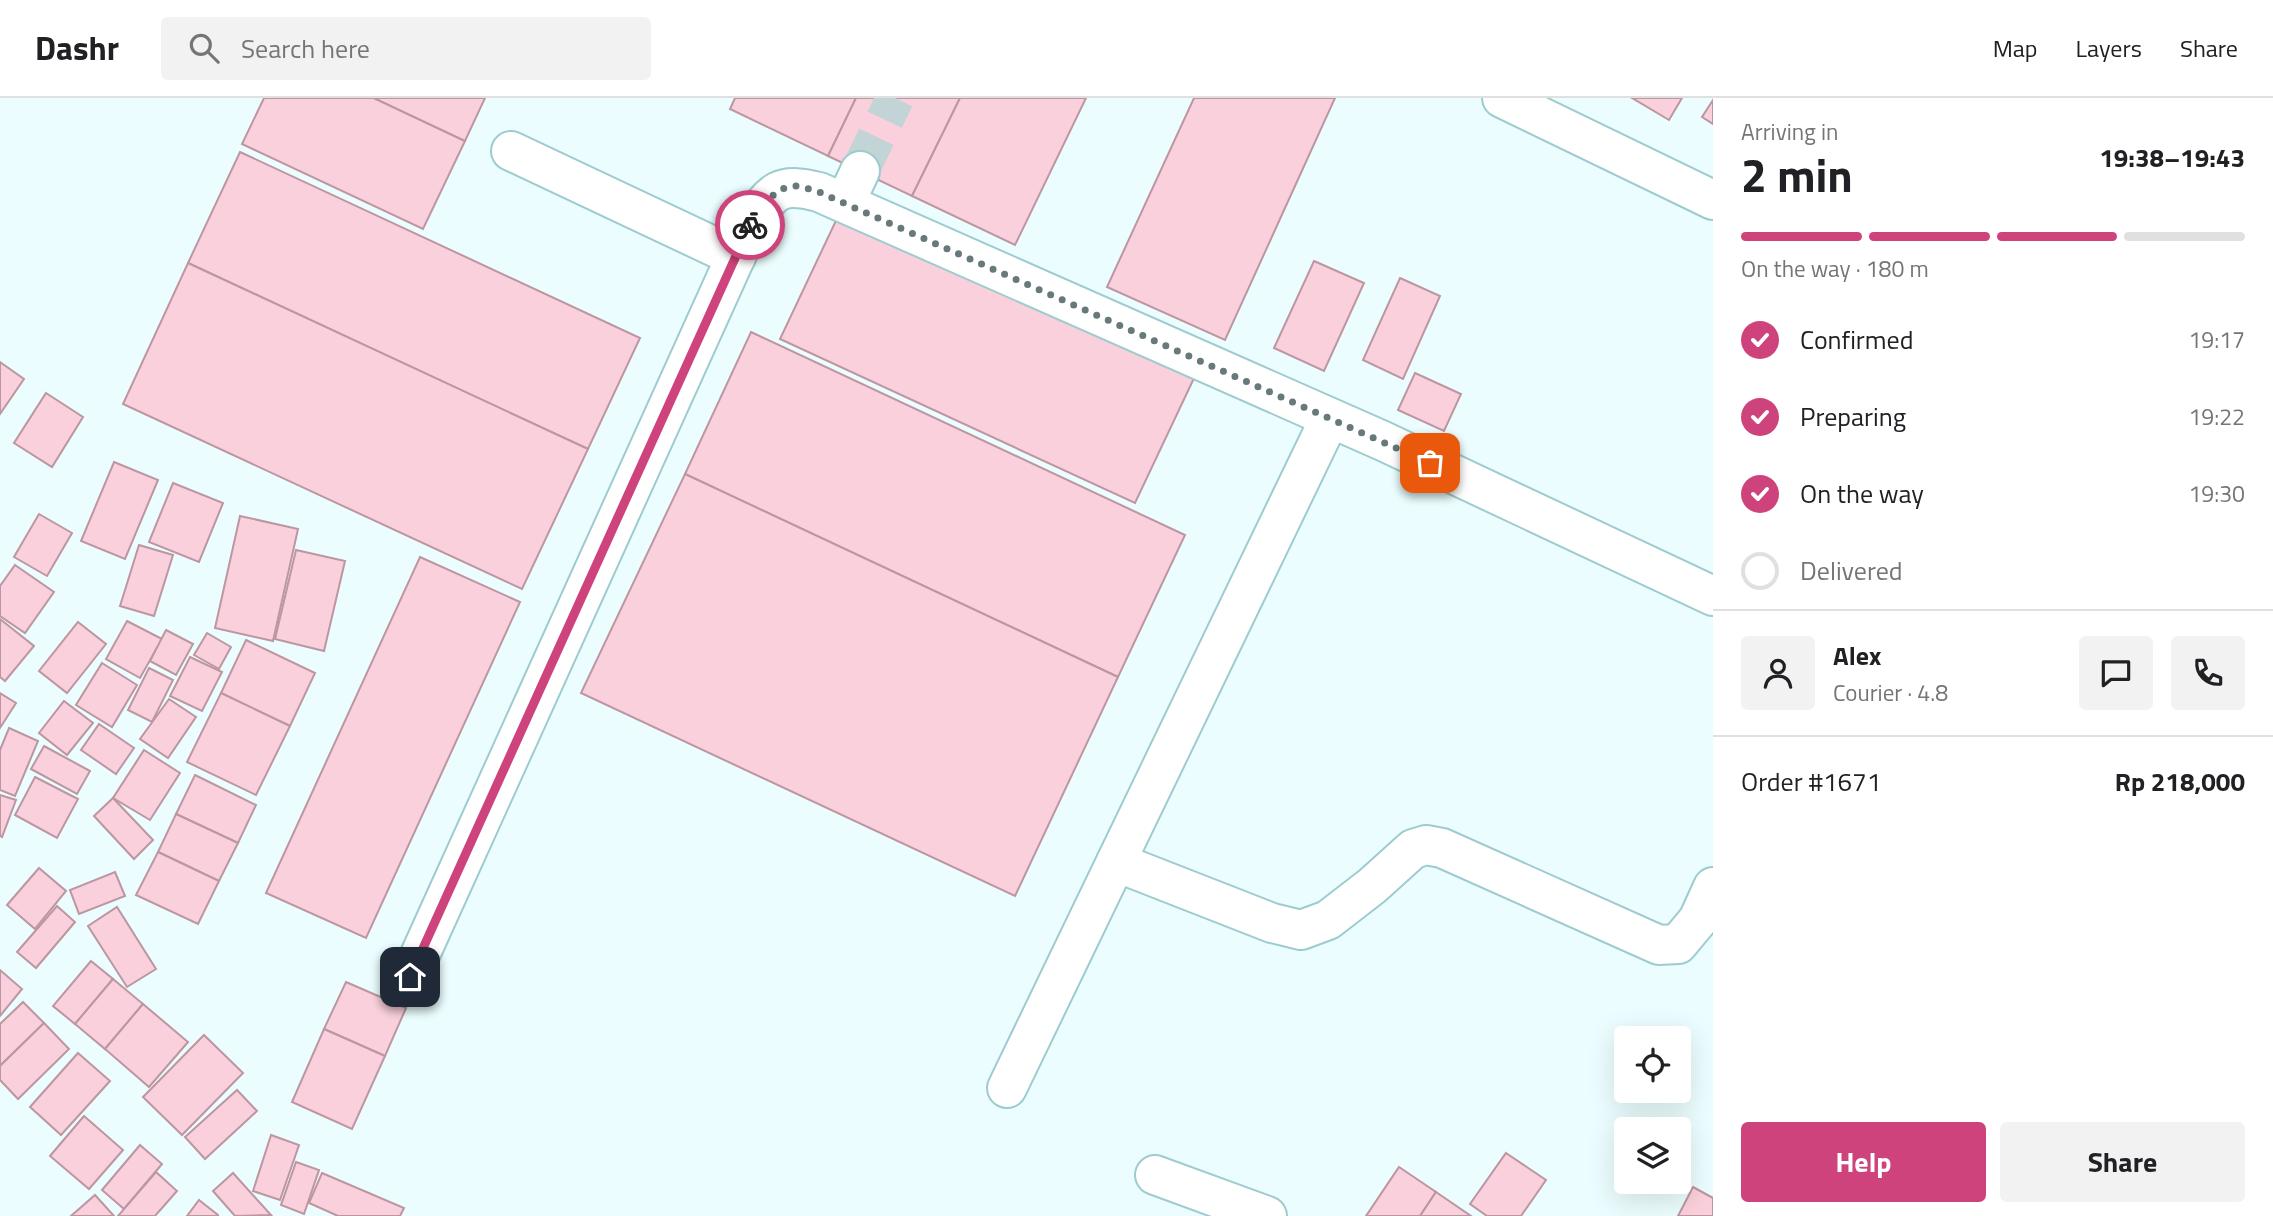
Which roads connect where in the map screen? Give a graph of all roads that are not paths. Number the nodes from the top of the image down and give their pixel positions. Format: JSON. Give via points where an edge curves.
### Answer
{"nodes":[{"id":1,"x":1502,"y":98,"type":"edge"},
{"id":2,"x":511,"y":151,"type":"dead end"},
{"id":3,"x":1713,"y":200,"type":"edge"},
{"id":4,"x":736,"y":257,"type":"junction"},
{"id":5,"x":1331,"y":418,"type":"junction"},
{"id":6,"x":1713,"y":596,"type":"edge"},
{"id":7,"x":1116,"y":862,"type":"junction"},
{"id":8,"x":1713,"y":887,"type":"edge"},
{"id":9,"x":410,"y":977,"type":"dead end"},
{"id":10,"x":1007,"y":1088,"type":"dead end"},
{"id":11,"x":1155,"y":1175,"type":"dead end"},
{"id":12,"x":1267,"y":1216,"type":"edge"}],
"edges":[{"from":1,"to":3,"type":"main road"},
{"from":2,"to":4,"type":"main road"},
{"from":4,"to":5,"type":"main road","via":[[751,223],[780,190],[795,186],[819,192],[852,187]]},
{"from":4,"to":9,"type":"main road"},
{"from":5,"to":6,"type":"main road"},
{"from":5,"to":7,"type":"main road"},
{"from":7,"to":8,"type":"main road","via":[[1301,930],[1328,920],[1413,849],[1426,845],[1442,848],[1660,945],[1678,944],[1698,920]]},
{"from":7,"to":10,"type":"main road"},
{"from":11,"to":12,"type":"main road"}]}
